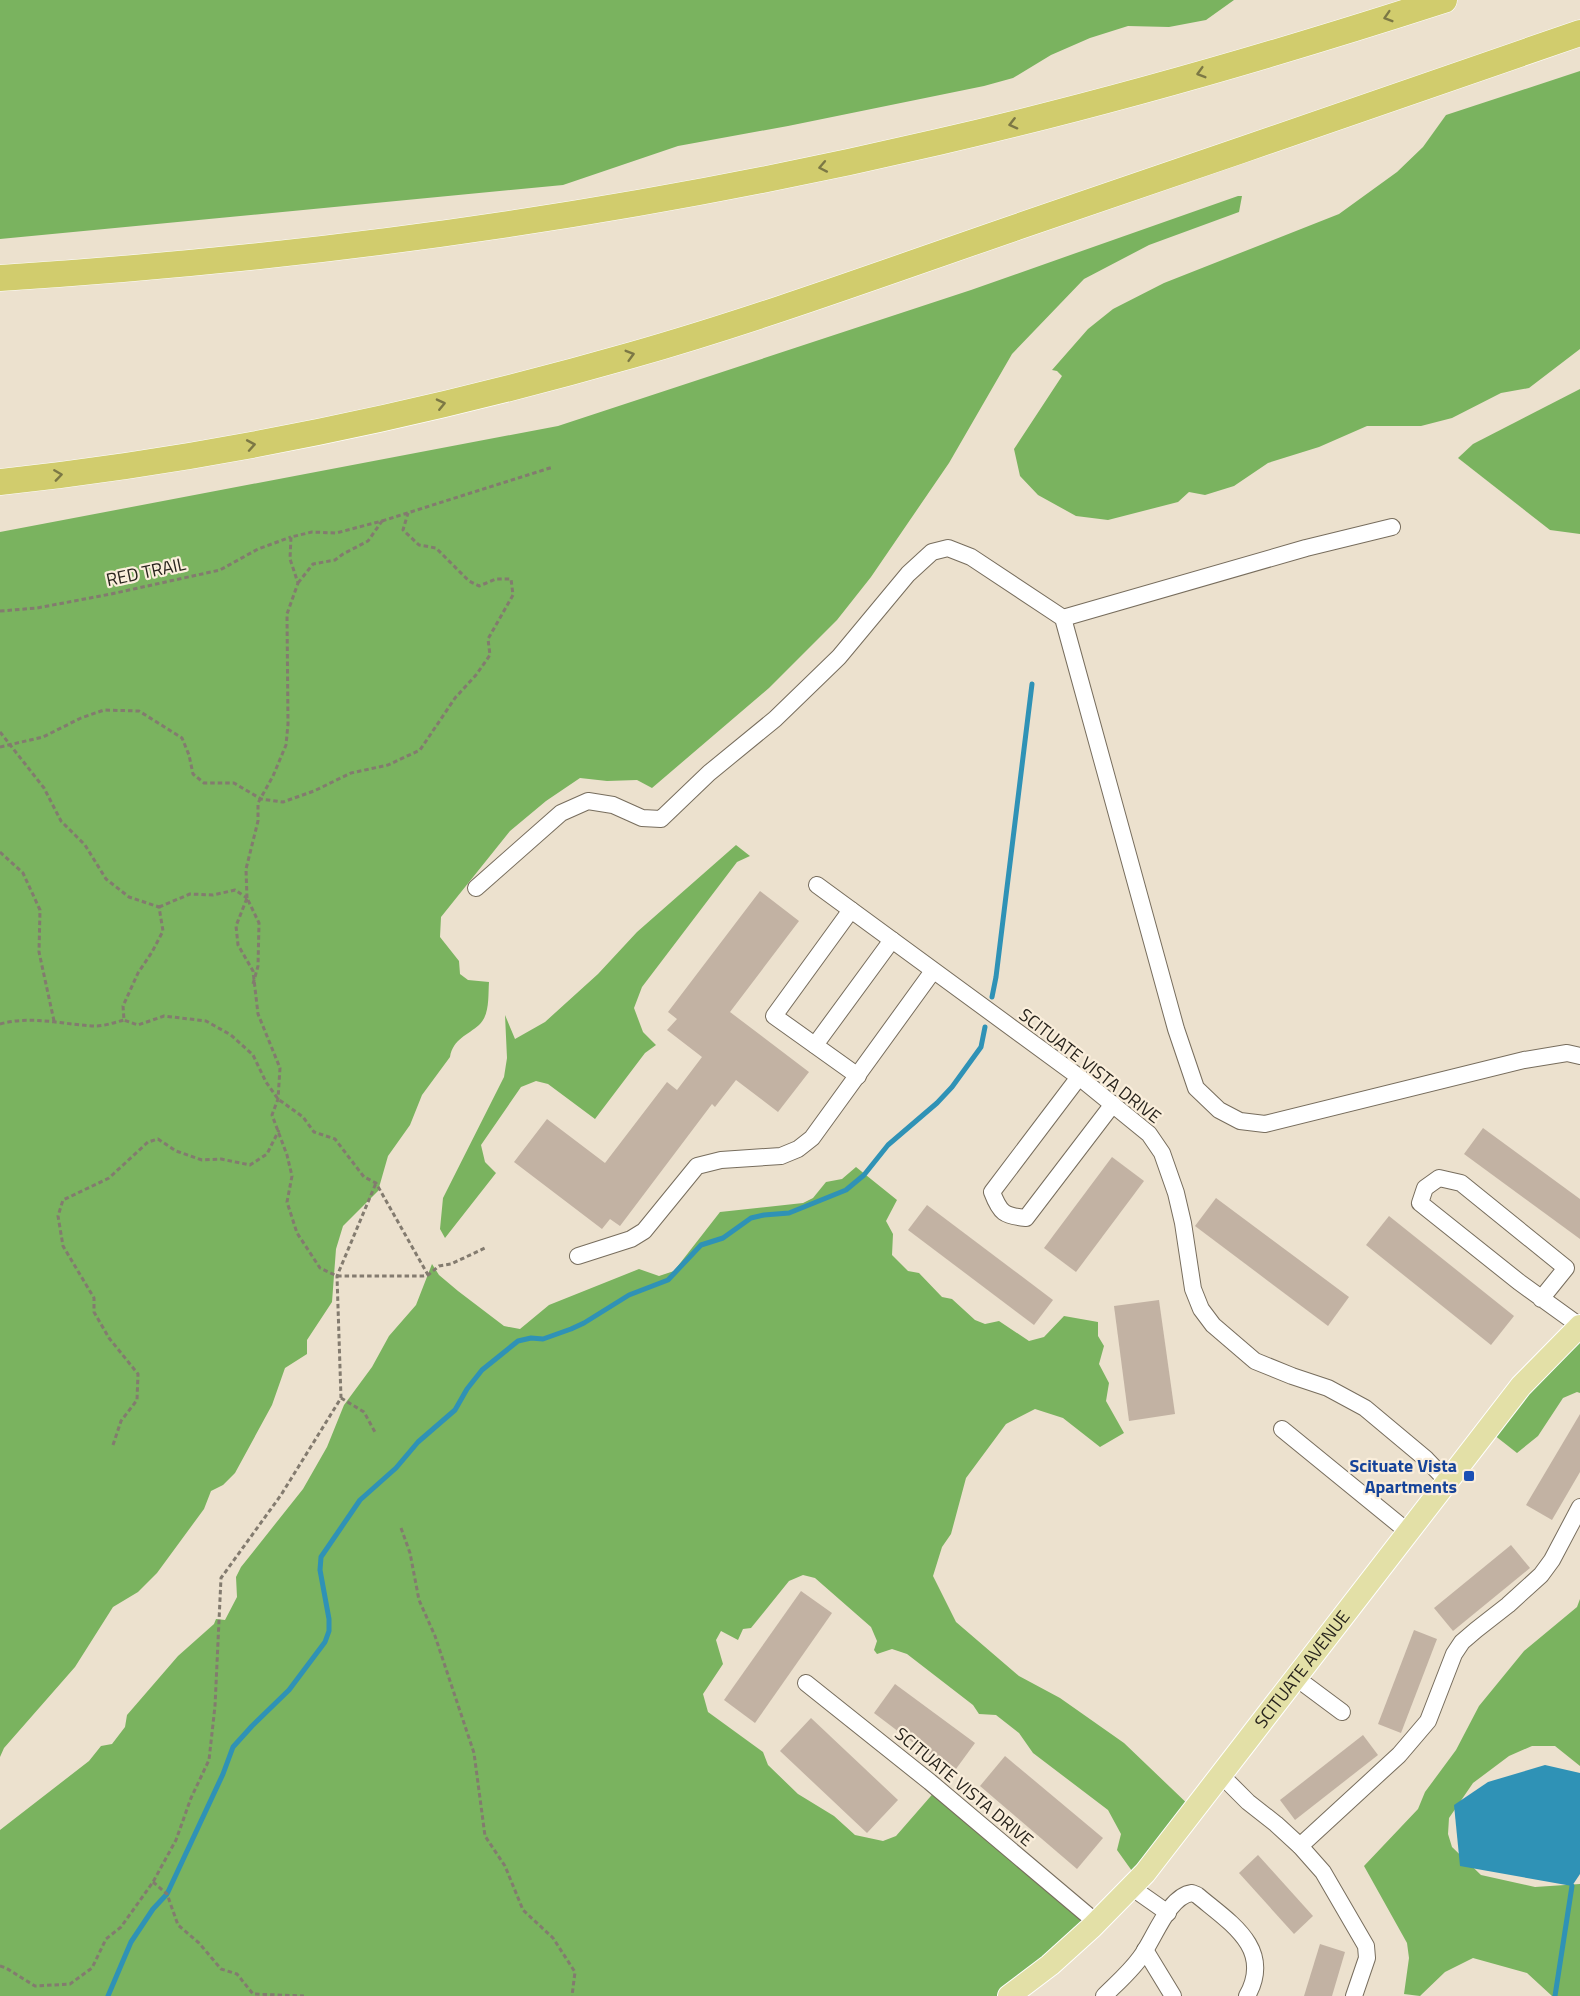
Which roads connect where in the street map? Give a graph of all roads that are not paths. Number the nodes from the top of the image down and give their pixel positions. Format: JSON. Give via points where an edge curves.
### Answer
{"nodes":[{"id":1,"x":1444,"y":0,"type":"edge"},
{"id":2,"x":1580,"y":33,"type":"edge"},
{"id":3,"x":0,"y":278,"type":"edge"},
{"id":4,"x":0,"y":482,"type":"edge"},
{"id":5,"x":1392,"y":527,"type":"dead end"},
{"id":6,"x":1063,"y":618,"type":"junction"},
{"id":7,"x":817,"y":885,"type":"dead end"},
{"id":8,"x":476,"y":888,"type":"dead end"},
{"id":9,"x":851,"y":909,"type":"junction"},
{"id":10,"x":892,"y":940,"type":"junction"},
{"id":11,"x":933,"y":971,"type":"junction"},
{"id":12,"x":815,"y":1045,"type":"junction"},
{"id":13,"x":1580,"y":1056,"type":"edge"},
{"id":14,"x":858,"y":1076,"type":"junction"},
{"id":15,"x":1079,"y":1077,"type":"junction"},
{"id":16,"x":1113,"y":1104,"type":"junction"},
{"id":17,"x":579,"y":1256,"type":"dead end"},
{"id":18,"x":1541,"y":1299,"type":"junction"},
{"id":19,"x":1580,"y":1326,"type":"edge"},
{"id":20,"x":1282,"y":1429,"type":"dead end"},
{"id":21,"x":1447,"y":1481,"type":"junction"},
{"id":22,"x":1580,"y":1508,"type":"edge"},
{"id":23,"x":1407,"y":1532,"type":"junction"},
{"id":24,"x":1295,"y":1677,"type":"junction"},
{"id":25,"x":806,"y":1683,"type":"dead end"},
{"id":26,"x":1342,"y":1712,"type":"dead end"},
{"id":27,"x":1221,"y":1775,"type":"junction"},
{"id":28,"x":1300,"y":1846,"type":"junction"},
{"id":29,"x":1131,"y":1887,"type":"junction"},
{"id":30,"x":1168,"y":1913,"type":"junction"},
{"id":31,"x":1097,"y":1923,"type":"junction"},
{"id":32,"x":1145,"y":1950,"type":"junction"},
{"id":33,"x":1009,"y":1996,"type":"edge"},
{"id":34,"x":1104,"y":1996,"type":"edge"},
{"id":35,"x":1173,"y":1996,"type":"edge"},
{"id":36,"x":1246,"y":1996,"type":"edge"},
{"id":37,"x":1354,"y":1996,"type":"edge"}],
"edges":[{"from":1,"to":3,"type":"highway","one_way":true,"via":[[1058,112],[742,183],[389,241],[191,263]]},
{"from":4,"to":2,"type":"highway","one_way":true,"via":[[201,454],[326,430],[634,354],[816,296]]},
{"from":5,"to":6,"type":"street"},
{"from":6,"to":8,"type":"street","via":[[971,557],[948,548],[932,552],[908,574],[831,664],[661,819],[642,818],[613,804],[588,801],[561,813]]},
{"from":6,"to":13,"type":"street","via":[[1176,1029],[1196,1088],[1219,1110],[1240,1122],[1266,1124],[1524,1060],[1567,1053]]},
{"from":7,"to":9,"type":"street","name":"SCITUATE VISTA DRIVE"},
{"from":9,"to":10,"type":"street","name":"SCITUATE VISTA DRIVE"},
{"from":9,"to":12,"type":"street","via":[[774,1016]]},
{"from":10,"to":11,"type":"street","name":"SCITUATE VISTA DRIVE"},
{"from":10,"to":12,"type":"street"},
{"from":11,"to":14,"type":"street"},
{"from":11,"to":15,"type":"street","name":"SCITUATE VISTA DRIVE"},
{"from":12,"to":14,"type":"street"},
{"from":14,"to":17,"type":"street","via":[[812,1138],[798,1149],[781,1156],[721,1160],[697,1166],[644,1231]]},
{"from":15,"to":16,"type":"street","name":"SCITUATE VISTA DRIVE"},
{"from":15,"to":16,"type":"street","via":[[992,1192],[1003,1212],[1026,1218]]},
{"from":16,"to":21,"type":"street","name":"SCITUATE VISTA DRIVE","via":[[1149,1134],[1162,1153],[1183,1222],[1193,1289],[1213,1325],[1255,1361],[1328,1388],[1365,1408]]},
{"from":18,"to":18,"type":"street","via":[[1420,1203],[1425,1188],[1439,1178],[1461,1183],[1566,1268]]},
{"from":18,"to":19,"type":"street"},
{"from":19,"to":21,"type":"main road","name":"SCITUATE AVENUE","via":[[1521,1386]]},
{"from":20,"to":23,"type":"street"},
{"from":21,"to":23,"type":"main road","name":"SCITUATE AVENUE"},
{"from":22,"to":28,"type":"street","via":[[1541,1575],[1462,1642],[1428,1721],[1399,1755]]},
{"from":23,"to":24,"type":"main road","name":"SCITUATE AVENUE"},
{"from":24,"to":26,"type":"street"},
{"from":24,"to":27,"type":"main road","name":"SCITUATE AVENUE"},
{"from":25,"to":31,"type":"street","name":"SCITUATE VISTA DRIVE"},
{"from":27,"to":28,"type":"street"},
{"from":27,"to":29,"type":"main road","name":"SCITUATE AVENUE"},
{"from":28,"to":37,"type":"street","via":[[1323,1872],[1366,1946],[1367,1958]]},
{"from":29,"to":30,"type":"street"},
{"from":29,"to":31,"type":"main road","name":"SCITUATE AVENUE"},
{"from":30,"to":32,"type":"street"},
{"from":30,"to":36,"type":"street","via":[[1181,1897],[1192,1893],[1241,1932],[1257,1968]]},
{"from":31,"to":33,"type":"main road","name":"SCITUATE AVENUE"},
{"from":32,"to":34,"type":"street"},
{"from":32,"to":35,"type":"street"}]}
